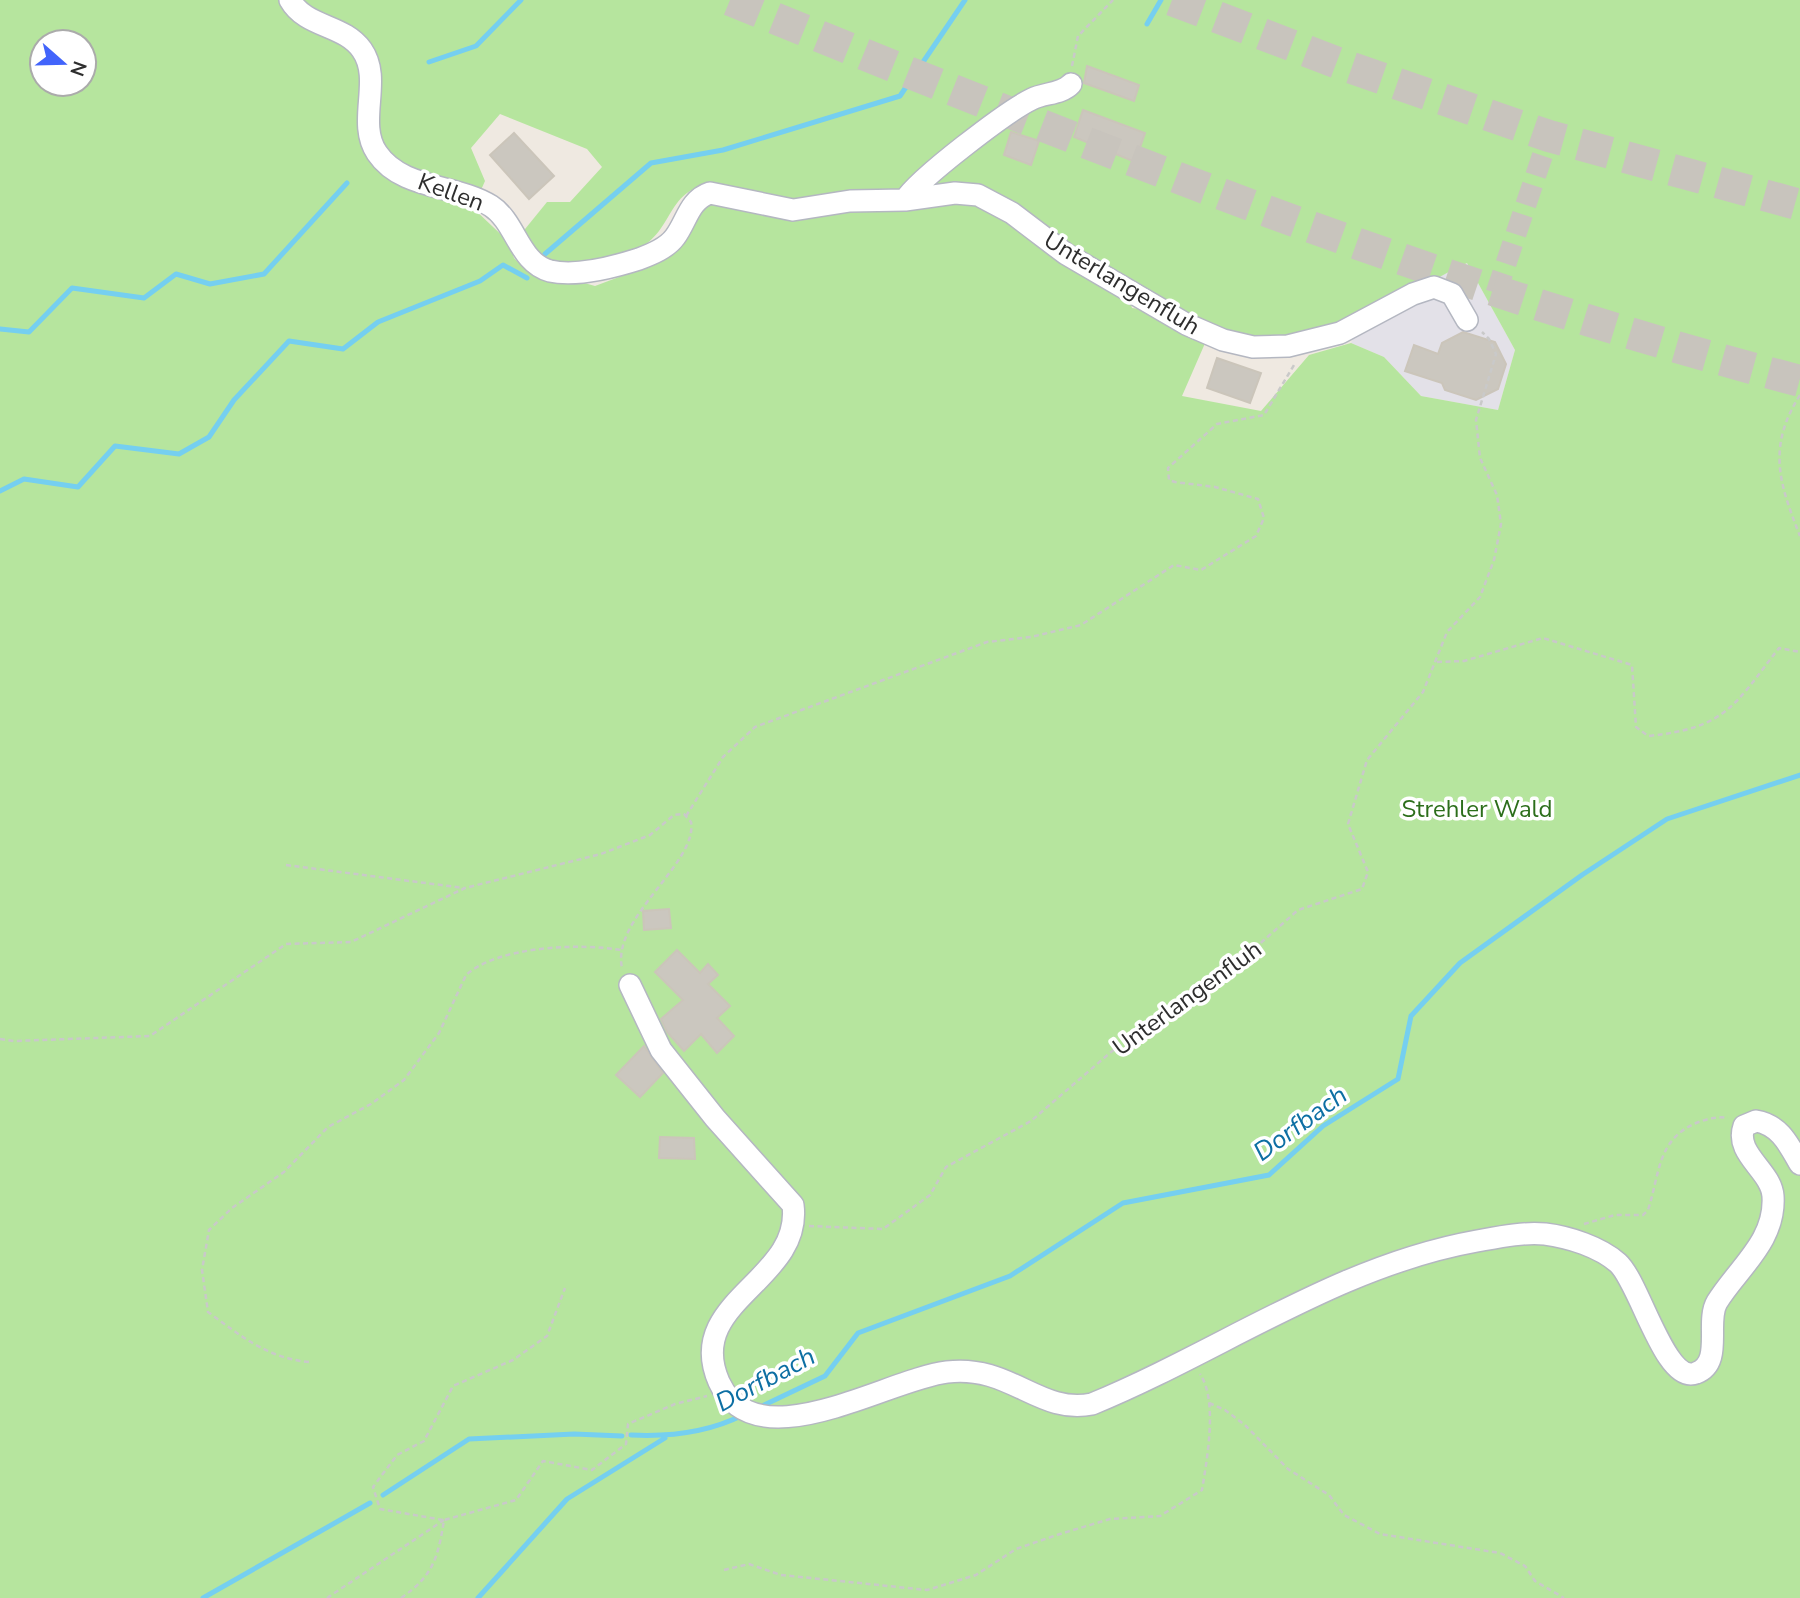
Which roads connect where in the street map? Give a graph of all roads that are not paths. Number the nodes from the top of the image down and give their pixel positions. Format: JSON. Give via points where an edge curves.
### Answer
{"nodes":[{"id":1,"x":290,"y":0,"type":"edge"},
{"id":2,"x":1071,"y":84,"type":"road end"},
{"id":3,"x":710,"y":192,"type":"joint"},
{"id":4,"x":905,"y":200,"type":"junction"},
{"id":5,"x":1467,"y":320,"type":"road end"},
{"id":6,"x":630,"y":985,"type":"road end"},
{"id":7,"x":1800,"y":1164,"type":"edge"}],
"edges":[{"from":1,"to":3,"type":"street","name":"Kellen","via":[[306,18],[342,34],[362,50],[369,73],[368,127],[385,163],[410,178],[488,204],[501,213],[525,253],[542,268],[568,272],[599,268],[655,253],[674,238],[698,199]]},
{"from":2,"to":4,"type":"street","via":[[1031,99],[925,178]]},
{"from":3,"to":4,"type":"street","name":"Unterlangenfluh","via":[[780,210]]},
{"from":4,"to":5,"type":"street","name":"Unterlangenfluh","via":[[955,193],[978,195],[1012,213],[1066,254],[1207,334],[1253,347],[1306,343],[1340,333],[1434,287],[1452,294]]},
{"from":6,"to":7,"type":"street","via":[[661,1049],[793,1205],[796,1223],[790,1240],[721,1320],[713,1362],[724,1392],[749,1412],[785,1418],[925,1376],[965,1370],[992,1374],[1055,1404],[1077,1407],[1120,1392],[1332,1288],[1414,1256],[1508,1235],[1564,1238],[1618,1263],[1635,1285],[1673,1367],[1688,1375],[1696,1373],[1710,1359],[1716,1304],[1760,1245],[1772,1212],[1772,1187],[1744,1147],[1744,1126],[1756,1121],[1772,1126]]}]}
